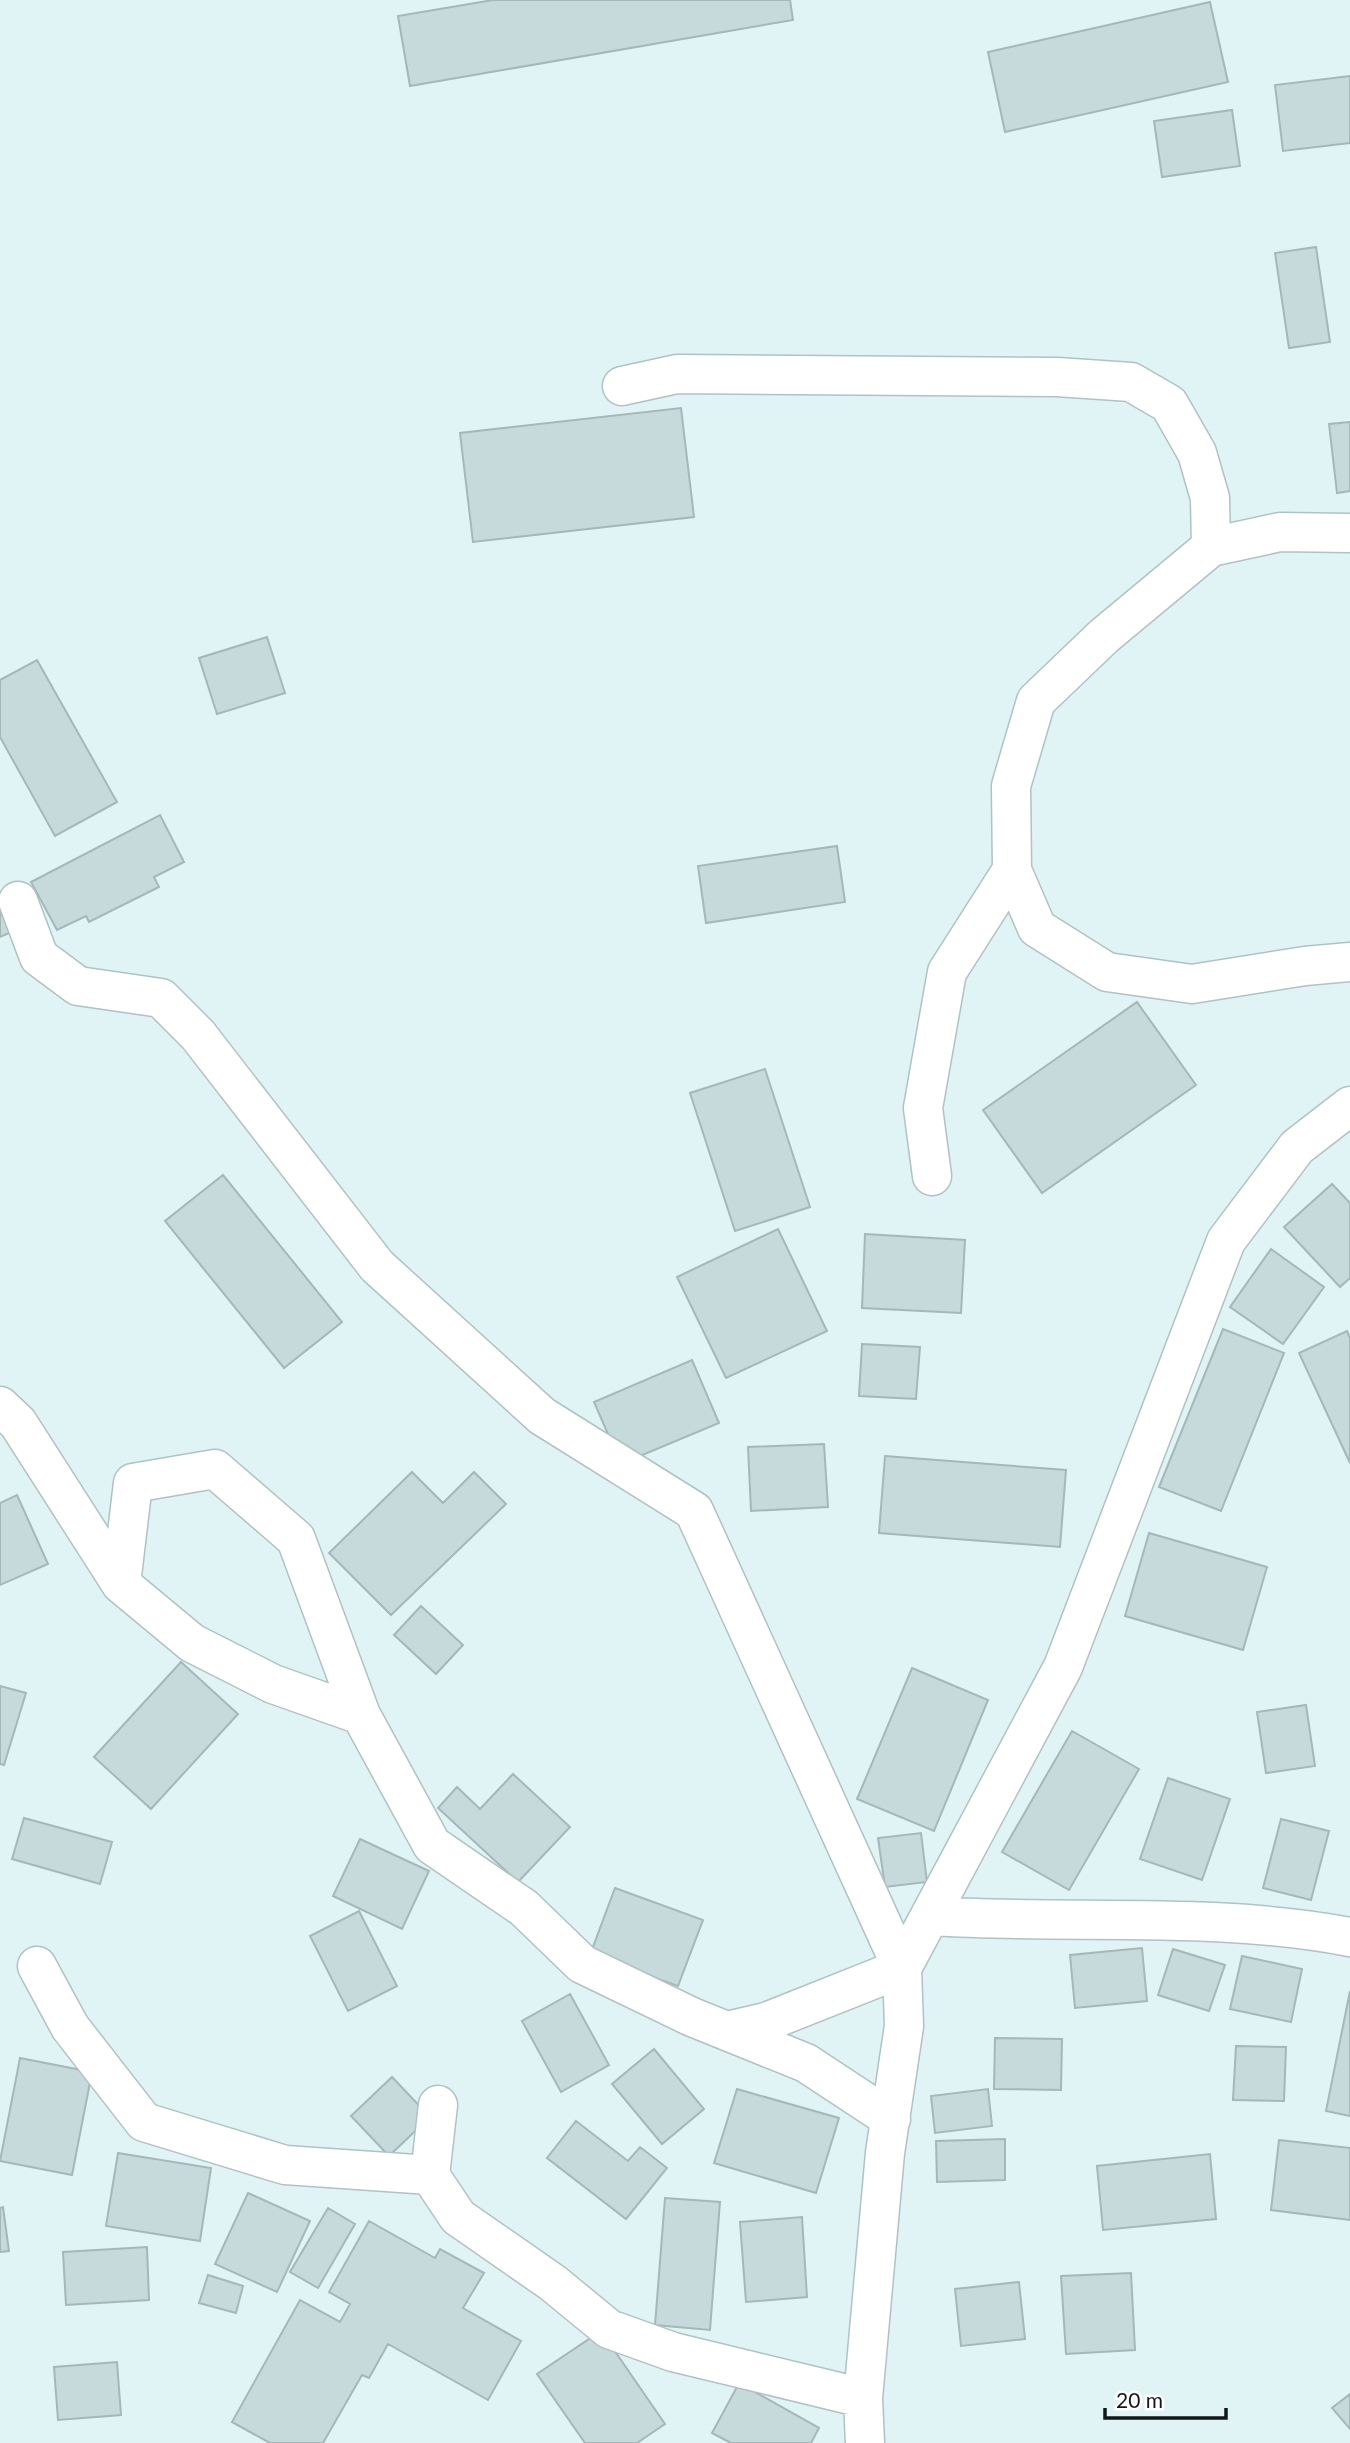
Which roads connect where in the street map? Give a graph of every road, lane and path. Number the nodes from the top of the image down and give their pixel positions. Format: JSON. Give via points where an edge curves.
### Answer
{"nodes":[{"id":1,"x":622,"y":386,"type":"dead end"},
{"id":2,"x":1350,"y":533,"type":"edge"},
{"id":3,"x":1211,"y":547,"type":"junction"},
{"id":4,"x":1012,"y":870,"type":"junction"},
{"id":5,"x":18,"y":901,"type":"dead end"},
{"id":6,"x":1350,"y":962,"type":"edge"},
{"id":7,"x":1350,"y":1106,"type":"edge"},
{"id":8,"x":932,"y":1176,"type":"dead end"},
{"id":9,"x":0,"y":1406,"type":"edge"},
{"id":10,"x":121,"y":1584,"type":"junction"},
{"id":11,"x":360,"y":1714,"type":"junction"},
{"id":12,"x":932,"y":1916,"type":"junction"},
{"id":13,"x":1350,"y":1937,"type":"edge"},
{"id":14,"x":37,"y":1966,"type":"dead end"},
{"id":15,"x":902,"y":1968,"type":"junction"},
{"id":16,"x":727,"y":2031,"type":"junction"},
{"id":17,"x":438,"y":2105,"type":"dead end"},
{"id":18,"x":891,"y":2119,"type":"junction"},
{"id":19,"x":430,"y":2175,"type":"junction"},
{"id":20,"x":863,"y":2398,"type":"junction"},
{"id":21,"x":865,"y":2443,"type":"edge"}],
"edges":[{"from":1,"to":3,"type":"street","via":[[677,374],[1057,377],[1131,382],[1169,404],[1197,453],[1210,498]]},
{"from":2,"to":3,"type":"street","via":[[1280,531]]},
{"from":3,"to":4,"type":"street","via":[[1104,636],[1036,701],[1010,786]]},
{"from":4,"to":6,"type":"street","via":[[1037,928],[1107,972],[1192,985]]},
{"from":4,"to":8,"type":"street","via":[[947,972],[923,1108]]},
{"from":5,"to":15,"type":"street","via":[[39,957],[78,986],[161,998],[198,1035],[377,1266],[542,1416],[694,1511]]},
{"from":7,"to":12,"type":"street","via":[[1297,1147],[1226,1241],[1063,1667]]},
{"from":9,"to":10,"type":"street","via":[[18,1423]]},
{"from":10,"to":11,"type":"street","via":[[192,1643],[273,1684]]},
{"from":10,"to":11,"type":"street","via":[[133,1483],[215,1469],[296,1539]]},
{"from":11,"to":16,"type":"street","via":[[432,1845],[524,1908],[582,1964]]},
{"from":12,"to":13,"type":"street","via":[[1215,1922]]},
{"from":12,"to":15,"type":"street"},
{"from":14,"to":19,"type":"street","via":[[70,2027],[144,2122],[285,2165]]},
{"from":15,"to":16,"type":"street","via":[[766,2022]]},
{"from":15,"to":18,"type":"street","via":[[904,2026]]},
{"from":16,"to":18,"type":"street","via":[[806,2063]]},
{"from":17,"to":19,"type":"street"},
{"from":18,"to":20,"type":"street"},
{"from":19,"to":20,"type":"street","via":[[458,2217],[553,2283],[608,2329],[673,2352]]},
{"from":20,"to":21,"type":"street"}]}
